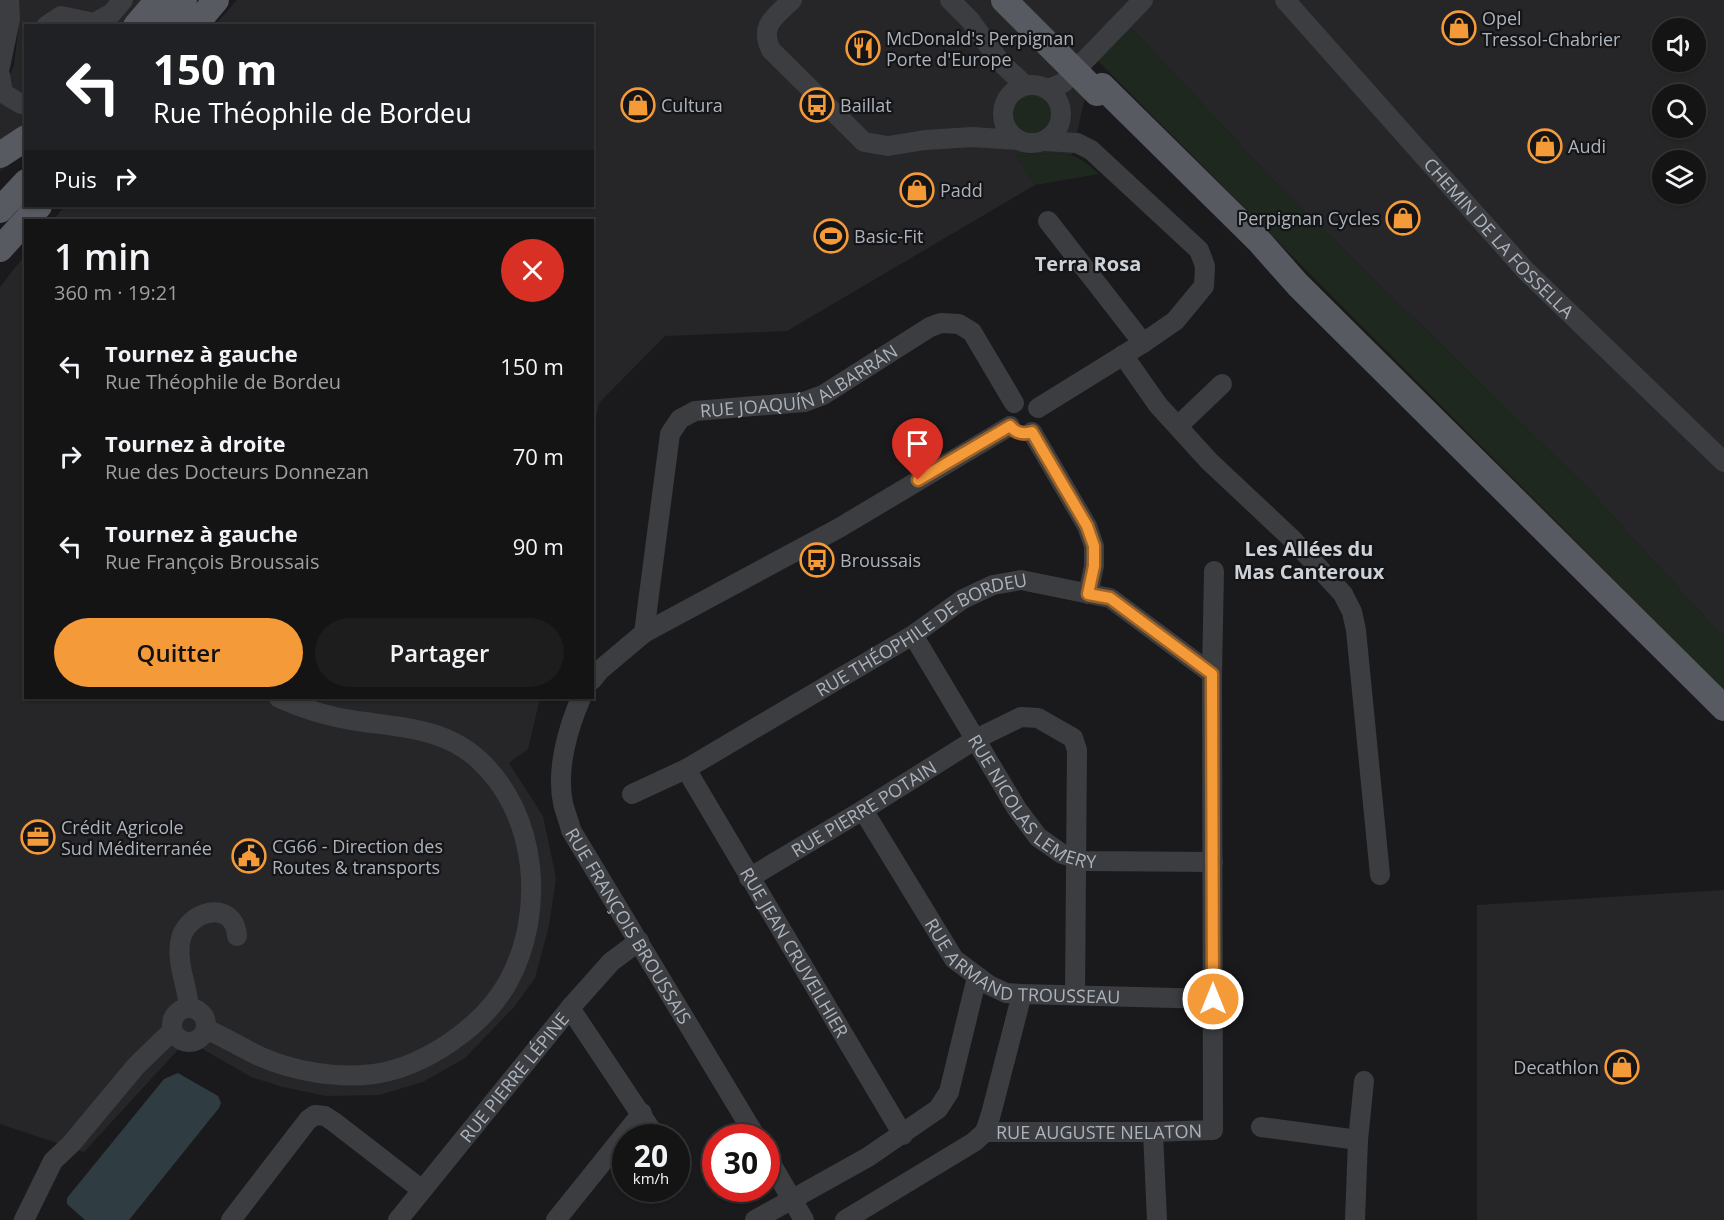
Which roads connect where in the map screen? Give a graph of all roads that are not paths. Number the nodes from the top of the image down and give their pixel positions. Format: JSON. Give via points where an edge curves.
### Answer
{"nodes":[{"id":1,"x":9,"y":0,"type":"edge"},
{"id":2,"x":123,"y":0,"type":"edge"},
{"id":3,"x":158,"y":0,"type":"edge"},
{"id":4,"x":184,"y":0,"type":"edge"},
{"id":5,"x":216,"y":0,"type":"edge"},
{"id":6,"x":792,"y":0,"type":"edge"},
{"id":7,"x":950,"y":0,"type":"edge"},
{"id":8,"x":1004,"y":0,"type":"edge"},
{"id":9,"x":1017,"y":0,"type":"edge"},
{"id":10,"x":1143,"y":0,"type":"edge"},
{"id":11,"x":1286,"y":0,"type":"edge"},
{"id":12,"x":49,"y":24,"type":"edge"},
{"id":13,"x":138,"y":24,"type":"edge"},
{"id":14,"x":164,"y":24,"type":"edge"},
{"id":15,"x":196,"y":24,"type":"edge"},
{"id":16,"x":1060,"y":49,"type":"junction"},
{"id":17,"x":1001,"y":63,"type":"junction"},
{"id":18,"x":0,"y":67,"type":"edge"},
{"id":19,"x":0,"y":75,"type":"edge"},
{"id":20,"x":1025,"y":85,"type":"junction"},
{"id":21,"x":1058,"y":98,"type":"junction"},
{"id":22,"x":24,"y":104,"type":"edge"},
{"id":23,"x":1005,"y":106,"type":"junction"},
{"id":24,"x":972,"y":137,"type":"junction"},
{"id":25,"x":24,"y":139,"type":"edge"},
{"id":26,"x":1018,"y":140,"type":"junction"},
{"id":27,"x":1045,"y":141,"type":"junction"},
{"id":28,"x":1077,"y":143,"type":"junction"},
{"id":29,"x":0,"y":155,"type":"edge"},
{"id":30,"x":24,"y":184,"type":"edge"},
{"id":31,"x":38,"y":207,"type":"edge"},
{"id":32,"x":0,"y":210,"type":"edge"},
{"id":33,"x":27,"y":219,"type":"edge"},
{"id":34,"x":1048,"y":221,"type":"dead end"},
{"id":35,"x":24,"y":223,"type":"edge"},
{"id":36,"x":0,"y":249,"type":"edge"},
{"id":37,"x":1143,"y":343,"type":"junction"},
{"id":38,"x":1123,"y":355,"type":"junction"},
{"id":39,"x":1222,"y":384,"type":"dead end"},
{"id":40,"x":1014,"y":404,"type":"junction"},
{"id":41,"x":1038,"y":408,"type":"junction"},
{"id":42,"x":1010,"y":426,"type":"junction"},
{"id":43,"x":1178,"y":426,"type":"junction"},
{"id":44,"x":1032,"y":432,"type":"junction"},
{"id":45,"x":1724,"y":462,"type":"edge"},
{"id":46,"x":1214,"y":571,"type":"dead end"},
{"id":47,"x":1088,"y":594,"type":"junction"},
{"id":48,"x":644,"y":633,"type":"junction"},
{"id":49,"x":913,"y":635,"type":"junction"},
{"id":50,"x":1212,"y":674,"type":"junction"},
{"id":51,"x":594,"y":678,"type":"edge"},
{"id":52,"x":282,"y":699,"type":"edge"},
{"id":53,"x":581,"y":699,"type":"edge"},
{"id":54,"x":1724,"y":708,"type":"edge"},
{"id":55,"x":976,"y":739,"type":"junction"},
{"id":56,"x":686,"y":769,"type":"junction"},
{"id":57,"x":633,"y":794,"type":"dead end"},
{"id":58,"x":863,"y":810,"type":"junction"},
{"id":59,"x":1077,"y":860,"type":"junction"},
{"id":60,"x":1213,"y":862,"type":"junction"},
{"id":61,"x":1380,"y":875,"type":"dead end"},
{"id":62,"x":749,"y":878,"type":"junction"},
{"id":63,"x":237,"y":936,"type":"dead end"},
{"id":64,"x":639,"y":941,"type":"junction"},
{"id":65,"x":977,"y":977,"type":"junction"},
{"id":66,"x":1022,"y":994,"type":"junction"},
{"id":67,"x":1075,"y":995,"type":"junction"},
{"id":68,"x":1213,"y":999,"type":"junction"},
{"id":69,"x":189,"y":1007,"type":"junction"},
{"id":70,"x":570,"y":1008,"type":"junction"},
{"id":71,"x":206,"y":1029,"type":"junction"},
{"id":72,"x":172,"y":1031,"type":"junction"},
{"id":73,"x":1364,"y":1081,"type":"dead end"},
{"id":74,"x":642,"y":1113,"type":"junction"},
{"id":75,"x":648,"y":1124,"type":"edge"},
{"id":76,"x":748,"y":1124,"type":"edge"},
{"id":77,"x":1261,"y":1127,"type":"dead end"},
{"id":78,"x":985,"y":1132,"type":"junction"},
{"id":79,"x":1153,"y":1132,"type":"junction"},
{"id":80,"x":903,"y":1134,"type":"junction"},
{"id":81,"x":1358,"y":1140,"type":"junction"},
{"id":82,"x":780,"y":1178,"type":"edge"},
{"id":83,"x":422,"y":1190,"type":"junction"},
{"id":84,"x":793,"y":1199,"type":"junction"},
{"id":85,"x":30,"y":1218,"type":"edge"},
{"id":86,"x":231,"y":1220,"type":"edge"},
{"id":87,"x":398,"y":1220,"type":"edge"},
{"id":88,"x":556,"y":1220,"type":"edge"},
{"id":89,"x":755,"y":1220,"type":"edge"},
{"id":90,"x":804,"y":1220,"type":"edge"},
{"id":91,"x":845,"y":1220,"type":"edge"},
{"id":92,"x":1157,"y":1220,"type":"edge"},
{"id":93,"x":1355,"y":1220,"type":"edge"}],
"edges":[{"from":1,"to":18,"type":"street","via":[[10,19]]},
{"from":2,"to":12,"type":"street","via":[[94,23],[61,16]]},
{"from":3,"to":13,"type":"main road"},
{"from":4,"to":14,"type":"main road"},
{"from":5,"to":15,"type":"main road"},
{"from":6,"to":24,"type":"street","via":[[766,31],[771,50],[864,142],[888,146]]},
{"from":7,"to":17,"type":"street"},
{"from":8,"to":16,"type":"main road"},
{"from":9,"to":16,"type":"main road"},
{"from":10,"to":21,"type":"street"},
{"from":11,"to":45,"type":"street","name":"CHEMIN DE LA FOSSELLA","via":[[1526,271]]},
{"from":16,"to":54,"type":"main road","via":[[1259,241],[1298,285]]},
{"from":17,"to":20,"type":"street"},
{"from":17,"to":23,"type":"street"},
{"from":19,"to":22,"type":"street","via":[[3,93]]},
{"from":20,"to":21,"type":"street"},
{"from":20,"to":23,"type":"street","via":[[1016,89]]},
{"from":21,"to":27,"type":"street","via":[[1053,135]]},
{"from":21,"to":28,"type":"street"},
{"from":23,"to":24,"type":"street","via":[[988,130]]},
{"from":23,"to":26,"type":"street","via":[[1007,130]]},
{"from":24,"to":26,"type":"street"},
{"from":25,"to":29,"type":"main road"},
{"from":26,"to":27,"type":"street"},
{"from":27,"to":28,"type":"street"},
{"from":28,"to":37,"type":"street","via":[[1091,150],[1199,250],[1205,266],[1204,286],[1189,306]]},
{"from":30,"to":32,"type":"main road"},
{"from":31,"to":33,"type":"main road"},
{"from":34,"to":37,"type":"street"},
{"from":35,"to":36,"type":"main road"},
{"from":37,"to":38,"type":"street"},
{"from":38,"to":41,"type":"street"},
{"from":38,"to":43,"type":"street"},
{"from":39,"to":43,"type":"street"},
{"from":40,"to":41,"type":"street","via":[[1030,401]]},
{"from":40,"to":42,"type":"street","via":[[1007,416]]},
{"from":40,"to":48,"type":"street","name":"RUE JOAQUÍN ALBARRÁN","via":[[972,332],[958,324],[941,322],[823,395],[804,402],[695,411],[680,419],[670,434]]},
{"from":41,"to":44,"type":"street","via":[[1041,418]]},
{"from":42,"to":44,"type":"street","via":[[1017,432]]},
{"from":42,"to":48,"type":"street","via":[[839,528]]},
{"from":43,"to":61,"type":"street","via":[[1292,539],[1343,594],[1352,612]]},
{"from":44,"to":47,"type":"street","via":[[1087,526],[1094,546]]},
{"from":46,"to":50,"type":"street"},
{"from":47,"to":49,"type":"street","name":"RUE THÉOPHILE DE BORDEU","via":[[1021,580],[993,585],[963,599]]},
{"from":47,"to":50,"type":"street","name":"RUE THÉOPHILE DE BORDEU","via":[[1110,598]]},
{"from":48,"to":51,"type":"street"},
{"from":49,"to":55,"type":"street","name":"RUE NICOLAS LEMERY"},
{"from":49,"to":56,"type":"street","name":"RUE THÉOPHILE DE BORDEU"},
{"from":50,"to":60,"type":"street"},
{"from":52,"to":71,"type":"street","via":[[354,721],[423,729],[458,744],[480,760],[504,788],[521,824],[531,861],[528,923],[508,982],[485,1013],[455,1039],[410,1065],[373,1074],[295,1068]]},
{"from":53,"to":64,"type":"street","name":"RUE FRANÇOIS BROUSSAIS","via":[[564,752],[562,802],[572,830]]},
{"from":55,"to":58,"type":"street","name":"RUE PIERRE POTAIN"},
{"from":55,"to":59,"type":"street","name":"RUE NICOLAS LEMERY","via":[[1038,837]]},
{"from":55,"to":59,"type":"street","name":"RUE PIERRE POTAIN","via":[[1021,717],[1038,718],[1073,738],[1077,750]]},
{"from":56,"to":57,"type":"street","name":"RUE THÉOPHILE DE BORDEU"},
{"from":56,"to":62,"type":"street","name":"RUE JEAN CRUVEILHIER"},
{"from":58,"to":62,"type":"street","name":"RUE PIERRE POTAIN"},
{"from":58,"to":65,"type":"street","name":"RUE ARMAND TROUSSEAU","via":[[954,958]]},
{"from":59,"to":60,"type":"street","name":"RUE NICOLAS LEMERY"},
{"from":59,"to":67,"type":"street"},
{"from":60,"to":68,"type":"street"},
{"from":62,"to":80,"type":"street","name":"RUE JEAN CRUVEILHIER"},
{"from":63,"to":69,"type":"street","via":[[229,916],[219,912],[199,915],[187,924],[180,942],[180,966]]},
{"from":64,"to":70,"type":"street","name":"RUE PIERRE LÉPINE","via":[[611,962]]},
{"from":64,"to":76,"type":"street","name":"RUE FRANÇOIS BROUSSAIS"},
{"from":65,"to":66,"type":"street","name":"RUE ARMAND TROUSSEAU","via":[[1006,993]]},
{"from":65,"to":80,"type":"street","via":[[948,1092],[938,1110]]},
{"from":66,"to":67,"type":"street","name":"RUE ARMAND TROUSSEAU"},
{"from":66,"to":78,"type":"street"},
{"from":67,"to":68,"type":"street","name":"RUE ARMAND TROUSSEAU"},
{"from":68,"to":79,"type":"street","name":"RUE AUGUSTE NELATON","via":[[1213,1130]]},
{"from":69,"to":71,"type":"street","via":[[206,1018]]},
{"from":69,"to":72,"type":"street","via":[[178,1010],[171,1020]]},
{"from":70,"to":74,"type":"street"},
{"from":70,"to":83,"type":"street","name":"RUE PIERRE LÉPINE"},
{"from":71,"to":72,"type":"street","via":[[200,1039],[190,1043],[179,1040]]},
{"from":72,"to":85,"type":"street","via":[[52,1161]]},
{"from":73,"to":81,"type":"street"},
{"from":74,"to":75,"type":"street"},
{"from":74,"to":88,"type":"street"},
{"from":77,"to":81,"type":"street"},
{"from":78,"to":79,"type":"street","name":"RUE AUGUSTE NELATON"},
{"from":78,"to":91,"type":"street","via":[[975,1142]]},
{"from":79,"to":92,"type":"street"},
{"from":80,"to":84,"type":"street"},
{"from":81,"to":93,"type":"street"},
{"from":82,"to":84,"type":"street"},
{"from":83,"to":86,"type":"street","via":[[334,1122],[315,1115]]},
{"from":83,"to":87,"type":"street","name":"RUE PIERRE LÉPINE"},
{"from":84,"to":89,"type":"street"},
{"from":84,"to":90,"type":"street"}]}
